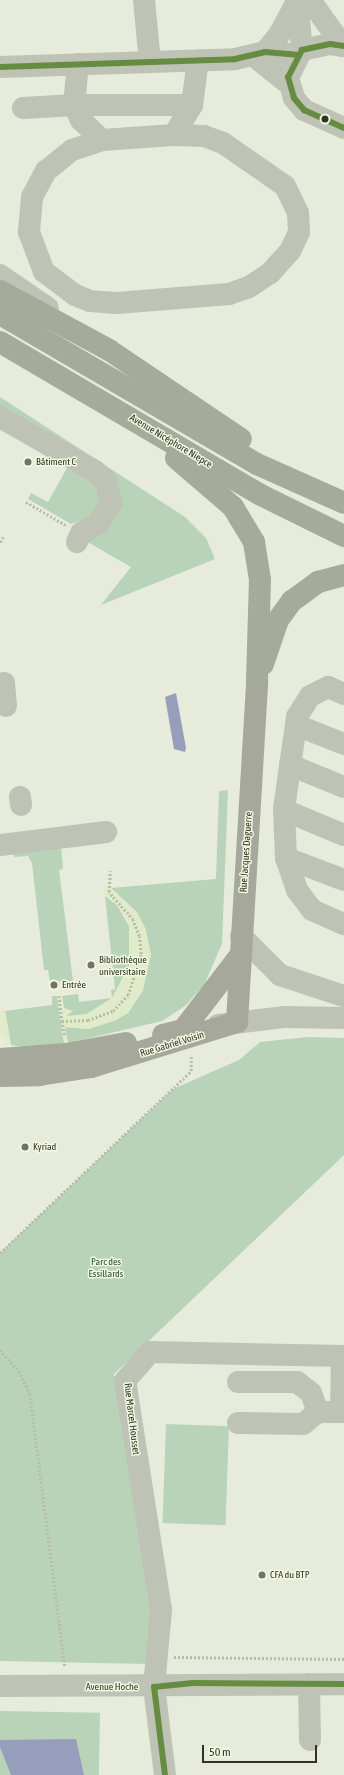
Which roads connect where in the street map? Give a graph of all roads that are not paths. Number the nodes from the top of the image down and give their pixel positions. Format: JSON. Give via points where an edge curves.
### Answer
{"nodes":[{"id":1,"x":144,"y":0,"type":"edge"},
{"id":2,"x":301,"y":0,"type":"edge"},
{"id":3,"x":344,"y":46,"type":"edge"},
{"id":4,"x":299,"y":53,"type":"junction"},
{"id":5,"x":260,"y":54,"type":"junction"},
{"id":6,"x":198,"y":60,"type":"junction"},
{"id":7,"x":150,"y":62,"type":"junction"},
{"id":8,"x":78,"y":64,"type":"junction"},
{"id":9,"x":1,"y":67,"type":"edge"},
{"id":10,"x":288,"y":84,"type":"junction"},
{"id":11,"x":74,"y":105,"type":"junction"},
{"id":12,"x":192,"y":105,"type":"junction"},
{"id":13,"x":23,"y":108,"type":"dead end"},
{"id":14,"x":344,"y":128,"type":"edge"},
{"id":15,"x":174,"y":135,"type":"junction"},
{"id":16,"x":102,"y":140,"type":"junction"},
{"id":17,"x":0,"y":275,"type":"edge"},
{"id":18,"x":0,"y":291,"type":"edge"},
{"id":19,"x":0,"y":314,"type":"edge"},
{"id":20,"x":0,"y":342,"type":"edge"},
{"id":21,"x":109,"y":350,"type":"junction"},
{"id":22,"x":120,"y":410,"type":"junction"},
{"id":23,"x":0,"y":417,"type":"edge"},
{"id":24,"x":335,"y":500,"type":"edge"},
{"id":25,"x":344,"y":536,"type":"edge"},
{"id":26,"x":79,"y":537,"type":"road end"},
{"id":27,"x":344,"y":575,"type":"edge"},
{"id":28,"x":257,"y":682,"type":"junction"},
{"id":29,"x":4,"y":683,"type":"dead end"},
{"id":30,"x":344,"y":694,"type":"edge"},
{"id":31,"x":6,"y":706,"type":"dead end"},
{"id":32,"x":296,"y":725,"type":"junction"},
{"id":33,"x":344,"y":744,"type":"edge"},
{"id":34,"x":290,"y":765,"type":"junction"},
{"id":35,"x":344,"y":787,"type":"edge"},
{"id":36,"x":284,"y":810,"type":"junction"},
{"id":37,"x":106,"y":832,"type":"dead end"},
{"id":38,"x":344,"y":835,"type":"edge"},
{"id":39,"x":0,"y":844,"type":"edge"},
{"id":40,"x":286,"y":858,"type":"junction"},
{"id":41,"x":344,"y":880,"type":"edge"},
{"id":42,"x":344,"y":924,"type":"edge"},
{"id":43,"x":240,"y":946,"type":"junction"},
{"id":44,"x":344,"y":996,"type":"edge"},
{"id":45,"x":344,"y":1018,"type":"edge"},
{"id":46,"x":237,"y":1022,"type":"junction"},
{"id":47,"x":183,"y":1030,"type":"junction"},
{"id":48,"x":0,"y":1059,"type":"edge"},
{"id":49,"x":0,"y":1076,"type":"edge"},
{"id":50,"x":343,"y":1356,"type":"edge"},
{"id":51,"x":238,"y":1382,"type":"dead end"},
{"id":52,"x":318,"y":1412,"type":"junction"},
{"id":53,"x":343,"y":1412,"type":"edge"},
{"id":54,"x":238,"y":1423,"type":"dead end"},
{"id":55,"x":309,"y":1684,"type":"junction"},
{"id":56,"x":344,"y":1684,"type":"edge"},
{"id":57,"x":0,"y":1686,"type":"edge"},
{"id":58,"x":154,"y":1687,"type":"junction"},
{"id":59,"x":310,"y":1740,"type":"dead end"},
{"id":60,"x":165,"y":1775,"type":"edge"}],
"edges":[{"from":1,"to":7,"type":"street"},
{"from":2,"to":3,"type":"street"},
{"from":2,"to":4,"type":"street"},
{"from":2,"to":5,"type":"street","via":[[279,35]]},
{"from":3,"to":4,"type":"street","via":[[330,44]]},
{"from":4,"to":5,"type":"street"},
{"from":4,"to":10,"type":"street","via":[[289,70]]},
{"from":5,"to":6,"type":"street"},
{"from":5,"to":10,"type":"street"},
{"from":6,"to":7,"type":"street"},
{"from":6,"to":12,"type":"street"},
{"from":7,"to":8,"type":"street"},
{"from":8,"to":9,"type":"street"},
{"from":8,"to":11,"type":"street"},
{"from":10,"to":14,"type":"street","via":[[304,110]]},
{"from":11,"to":12,"type":"street"},
{"from":11,"to":13,"type":"street"},
{"from":11,"to":16,"type":"street","via":[[81,120]]},
{"from":12,"to":15,"type":"street"},
{"from":15,"to":16,"type":"street"},
{"from":15,"to":16,"type":"street","via":[[204,136],[223,143],[286,186],[292,197],[300,232],[290,251],[270,273],[249,287],[228,294],[90,302],[44,272],[29,232],[32,196],[46,171],[72,150]]},
{"from":17,"to":21,"type":"street"},
{"from":18,"to":21,"type":"highway"},
{"from":19,"to":24,"type":"highway","via":[[256,464]]},
{"from":20,"to":22,"type":"highway","name":"Avenue Nicéphore Niepce"},
{"from":21,"to":24,"type":"highway"},
{"from":22,"to":25,"type":"highway","name":"Avenue Nicéphore Niepce","via":[[261,495]]},
{"from":22,"to":28,"type":"highway","via":[[224,498],[250,534],[260,579]]},
{"from":23,"to":26,"type":"street","via":[[95,471],[106,481],[111,503],[98,524]]},
{"from":27,"to":28,"type":"highway","via":[[313,585],[288,606],[278,620]]},
{"from":28,"to":43,"type":"main road","name":"Rue Jacques Daguerre"},
{"from":29,"to":31,"type":"street"},
{"from":30,"to":32,"type":"street","via":[[328,687],[310,696],[297,717]]},
{"from":32,"to":33,"type":"street"},
{"from":32,"to":34,"type":"street"},
{"from":34,"to":35,"type":"street"},
{"from":34,"to":36,"type":"street"},
{"from":36,"to":38,"type":"street"},
{"from":36,"to":40,"type":"street"},
{"from":37,"to":39,"type":"street"},
{"from":40,"to":41,"type":"street"},
{"from":40,"to":42,"type":"street","via":[[297,890],[312,910]]},
{"from":43,"to":44,"type":"street","via":[[280,975]]},
{"from":43,"to":46,"type":"main road","name":"Rue Jacques Daguerre"},
{"from":43,"to":47,"type":"main road"},
{"from":45,"to":46,"type":"street","name":"Rue Gabriel Voisin","via":[[319,1016]]},
{"from":46,"to":47,"type":"street"},
{"from":46,"to":49,"type":"main road","name":"Rue Gabriel Voisin","via":[[91,1067],[40,1075]]},
{"from":47,"to":48,"type":"main road","via":[[66,1054]]},
{"from":50,"to":53,"type":"street"},
{"from":50,"to":58,"type":"street","name":"Rue Marcel Housset","via":[[150,1352],[125,1381],[161,1610],[159,1656]]},
{"from":51,"to":52,"type":"street","via":[[296,1382],[311,1393]]},
{"from":52,"to":53,"type":"street"},
{"from":52,"to":54,"type":"street","via":[[303,1424]]},
{"from":55,"to":56,"type":"street","name":"Avenue Hoche"},
{"from":55,"to":58,"type":"street","name":"Avenue Hoche","via":[[193,1683]]},
{"from":55,"to":59,"type":"street"},
{"from":57,"to":58,"type":"street","name":"Avenue Hoche"},
{"from":58,"to":60,"type":"street","name":"Rue Marcel Housset"}]}
